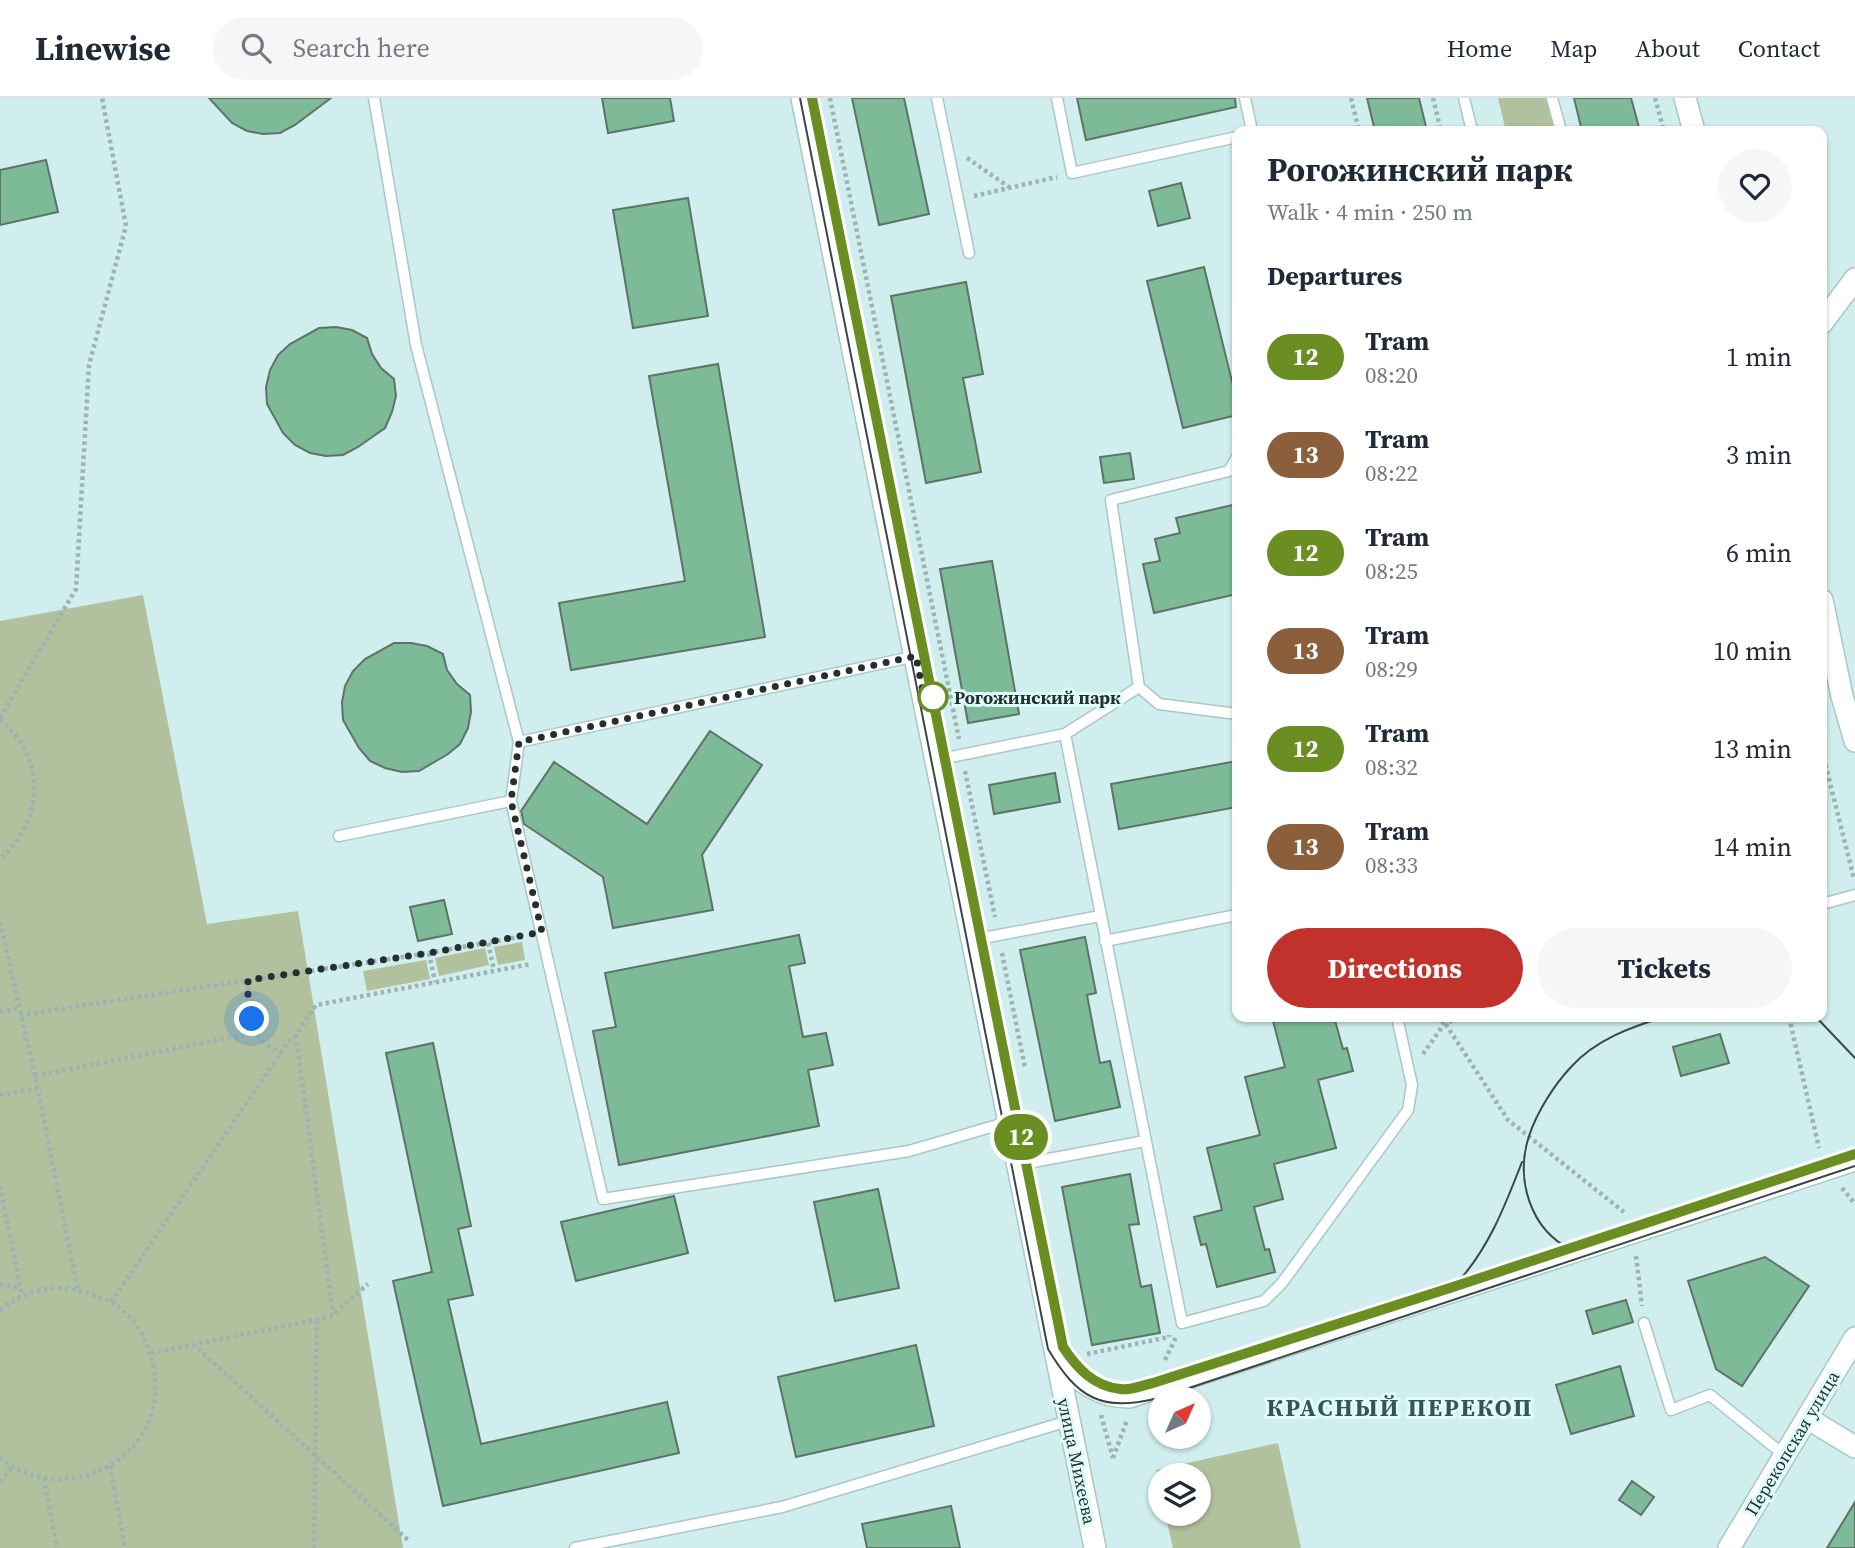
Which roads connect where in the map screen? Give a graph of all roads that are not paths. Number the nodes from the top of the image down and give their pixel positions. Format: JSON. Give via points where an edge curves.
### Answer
{"nodes":[{"id":1,"x":374,"y":98,"type":"edge"},
{"id":2,"x":802,"y":98,"type":"edge"},
{"id":3,"x":937,"y":98,"type":"edge"},
{"id":4,"x":1057,"y":98,"type":"edge"},
{"id":5,"x":1245,"y":98,"type":"edge"},
{"id":6,"x":1464,"y":98,"type":"edge"},
{"id":7,"x":1552,"y":98,"type":"edge"},
{"id":8,"x":1685,"y":98,"type":"edge"},
{"id":9,"x":1251,"y":126,"type":"edge"},
{"id":10,"x":1471,"y":126,"type":"edge"},
{"id":11,"x":1560,"y":126,"type":"edge"},
{"id":12,"x":1693,"y":126,"type":"edge"},
{"id":13,"x":1232,"y":137,"type":"edge"},
{"id":14,"x":969,"y":253,"type":"dead end"},
{"id":15,"x":1855,"y":279,"type":"edge"},
{"id":16,"x":1827,"y":316,"type":"edge"},
{"id":17,"x":1232,"y":474,"type":"edge"},
{"id":18,"x":1827,"y":625,"type":"edge"},
{"id":19,"x":916,"y":656,"type":"junction"},
{"id":20,"x":1139,"y":687,"type":"junction"},
{"id":21,"x":1232,"y":714,"type":"edge"},
{"id":22,"x":1065,"y":734,"type":"junction"},
{"id":23,"x":1855,"y":741,"type":"edge"},
{"id":24,"x":519,"y":742,"type":"junction"},
{"id":25,"x":936,"y":760,"type":"junction"},
{"id":26,"x":511,"y":801,"type":"junction"},
{"id":27,"x":339,"y":836,"type":"dead end"},
{"id":28,"x":1855,"y":895,"type":"edge"},
{"id":29,"x":1827,"y":903,"type":"edge"},
{"id":30,"x":1100,"y":916,"type":"junction"},
{"id":31,"x":1232,"y":916,"type":"edge"},
{"id":32,"x":972,"y":940,"type":"junction"},
{"id":33,"x":1105,"y":941,"type":"junction"},
{"id":34,"x":1398,"y":1022,"type":"edge"},
{"id":35,"x":1008,"y":1122,"type":"junction"},
{"id":36,"x":1145,"y":1141,"type":"junction"},
{"id":37,"x":1855,"y":1160,"type":"edge"},
{"id":38,"x":1017,"y":1165,"type":"junction"},
{"id":39,"x":1644,"y":1323,"type":"road end"},
{"id":40,"x":1855,"y":1338,"type":"edge"},
{"id":41,"x":1054,"y":1351,"type":"junction"},
{"id":42,"x":1807,"y":1418,"type":"junction"},
{"id":43,"x":1068,"y":1421,"type":"junction"},
{"id":44,"x":1855,"y":1447,"type":"edge"},
{"id":45,"x":1784,"y":1455,"type":"junction"},
{"id":46,"x":575,"y":1548,"type":"edge"},
{"id":47,"x":1095,"y":1548,"type":"edge"},
{"id":48,"x":1729,"y":1548,"type":"edge"}],
"edges":[{"from":1,"to":24,"type":"lane","via":[[416,345]]},
{"from":2,"to":19,"type":"street","name":"улица Михеева"},
{"from":3,"to":14,"type":"lane"},
{"from":4,"to":13,"type":"lane","via":[[1072,173]]},
{"from":5,"to":9,"type":"lane"},
{"from":6,"to":10,"type":"lane"},
{"from":7,"to":11,"type":"lane"},
{"from":8,"to":12,"type":"street"},
{"from":15,"to":16,"type":"street"},
{"from":17,"to":20,"type":"lane","via":[[1111,500]]},
{"from":18,"to":23,"type":"street"},
{"from":19,"to":24,"type":"lane"},
{"from":19,"to":25,"type":"street","name":"улица Михеева"},
{"from":20,"to":21,"type":"lane","via":[[1159,704]]},
{"from":20,"to":22,"type":"lane"},
{"from":22,"to":25,"type":"lane"},
{"from":22,"to":30,"type":"lane"},
{"from":24,"to":26,"type":"lane"},
{"from":25,"to":32,"type":"street","name":"улица Михеева"},
{"from":26,"to":27,"type":"lane"},
{"from":26,"to":35,"type":"lane","via":[[603,1199],[909,1151]]},
{"from":28,"to":29,"type":"lane"},
{"from":30,"to":32,"type":"lane"},
{"from":30,"to":33,"type":"lane"},
{"from":31,"to":33,"type":"lane"},
{"from":32,"to":35,"type":"street","name":"улица Михеева"},
{"from":33,"to":36,"type":"lane"},
{"from":34,"to":36,"type":"lane","via":[[1412,1085],[1408,1110],[1282,1283],[1264,1301],[1182,1323]]},
{"from":35,"to":38,"type":"street","name":"улица Михеева"},
{"from":36,"to":38,"type":"lane"},
{"from":37,"to":41,"type":"street","via":[[1129,1397],[1114,1397],[1087,1385]]},
{"from":38,"to":41,"type":"street","name":"улица Михеева"},
{"from":39,"to":45,"type":"lane","via":[[1671,1410],[1710,1395]]},
{"from":40,"to":42,"type":"street","name":"Перекопская улица"},
{"from":41,"to":43,"type":"street","name":"улица Михеева"},
{"from":42,"to":44,"type":"street"},
{"from":42,"to":45,"type":"street","name":"Перекопская улица"},
{"from":43,"to":46,"type":"lane","via":[[782,1507]]},
{"from":43,"to":47,"type":"street","name":"улица Михеева"},
{"from":45,"to":48,"type":"street","name":"Перекопская улица"}]}
